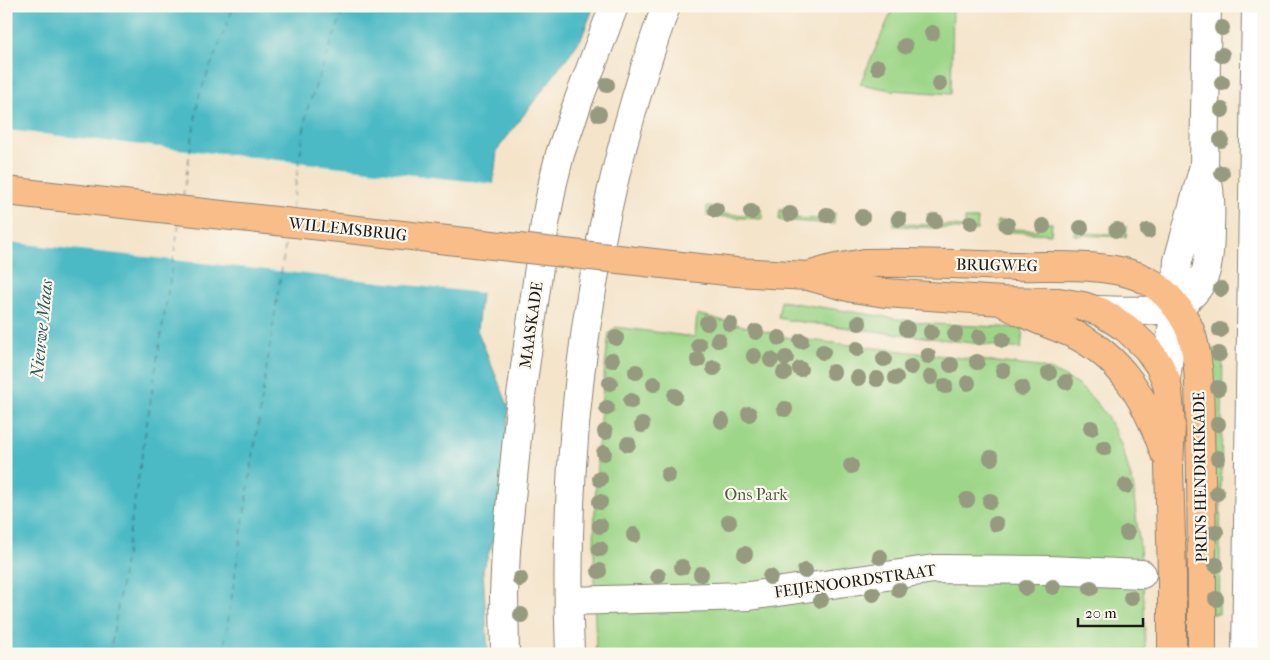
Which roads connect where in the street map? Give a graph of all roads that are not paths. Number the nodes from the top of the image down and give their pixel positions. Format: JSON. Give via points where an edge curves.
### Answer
{"nodes":[{"id":1,"x":614,"y":6,"type":"edge"},
{"id":2,"x":666,"y":6,"type":"edge"},
{"id":3,"x":1208,"y":6,"type":"edge"},
{"id":4,"x":1256,"y":6,"type":"edge"},
{"id":5,"x":1204,"y":166,"type":"junction"},
{"id":6,"x":6,"y":191,"type":"edge"},
{"id":7,"x":1178,"y":261,"type":"junction"},
{"id":8,"x":690,"y":267,"type":"joint"},
{"id":9,"x":808,"y":276,"type":"junction"},
{"id":10,"x":1145,"y":279,"type":"junction"},
{"id":11,"x":1002,"y":302,"type":"junction"},
{"id":12,"x":1175,"y":306,"type":"junction"},
{"id":13,"x":1096,"y":310,"type":"junction"},
{"id":14,"x":1166,"y":380,"type":"junction"},
{"id":15,"x":1169,"y":466,"type":"junction"},
{"id":16,"x":1142,"y":574,"type":"dead end"},
{"id":17,"x":569,"y":601,"type":"junction"},
{"id":18,"x":506,"y":654,"type":"edge"},
{"id":19,"x":570,"y":654,"type":"edge"},
{"id":20,"x":1172,"y":654,"type":"edge"},
{"id":21,"x":1202,"y":654,"type":"edge"},
{"id":22,"x":1246,"y":654,"type":"edge"}],
"edges":[{"from":1,"to":18,"type":"street","name":"MAASKADE","via":[[560,154],[545,224],[521,396],[506,550]]},
{"from":2,"to":17,"type":"street","via":[[617,163],[590,295],[570,504]]},
{"from":3,"to":5,"type":"street","name":"PRINS HENDRIKKADE"},
{"from":4,"to":22,"type":"street"},
{"from":5,"to":7,"type":"street","name":"PRINS HENDRIKKADE"},
{"from":5,"to":12,"type":"street","name":"PRINS HENDRIKKADE","via":[[1211,199],[1208,267],[1201,284]]},
{"from":6,"to":8,"type":"main road","name":"WILLEMSBRUG","bridge":true},
{"from":7,"to":10,"type":"street"},
{"from":7,"to":12,"type":"street","name":"PRINS HENDRIKKADE"},
{"from":8,"to":9,"type":"main road","name":"BRUGWEG"},
{"from":9,"to":10,"type":"main road","name":"BRUGWEG","via":[[853,264],[880,263],[1095,268],[1122,271]]},
{"from":9,"to":11,"type":"main road","name":"BRUGWEG","via":[[867,291]]},
{"from":10,"to":12,"type":"main road","name":"BRUGWEG"},
{"from":11,"to":13,"type":"main road","name":"BRUGWEG","via":[[1059,302]]},
{"from":11,"to":15,"type":"main road","via":[[1079,337],[1115,363],[1147,409]]},
{"from":12,"to":13,"type":"street","name":"PRINS HENDRIKKADE","via":[[1155,310]]},
{"from":12,"to":14,"type":"street","name":"PRINS HENDRIKKADE"},
{"from":12,"to":21,"type":"main road","name":"PRINS HENDRIKKADE","via":[[1190,331],[1198,375]]},
{"from":13,"to":14,"type":"main road","name":"PRINS HENDRIKKADE","via":[[1119,322],[1140,340]]},
{"from":14,"to":15,"type":"main road","name":"PRINS HENDRIKKADE","via":[[1171,420]]},
{"from":15,"to":20,"type":"main road","name":"PRINS HENDRIKKADE"},
{"from":16,"to":17,"type":"street","name":"FEIJENOORDSTRAAT","via":[[939,569],[755,595]]},
{"from":17,"to":19,"type":"street"}]}
